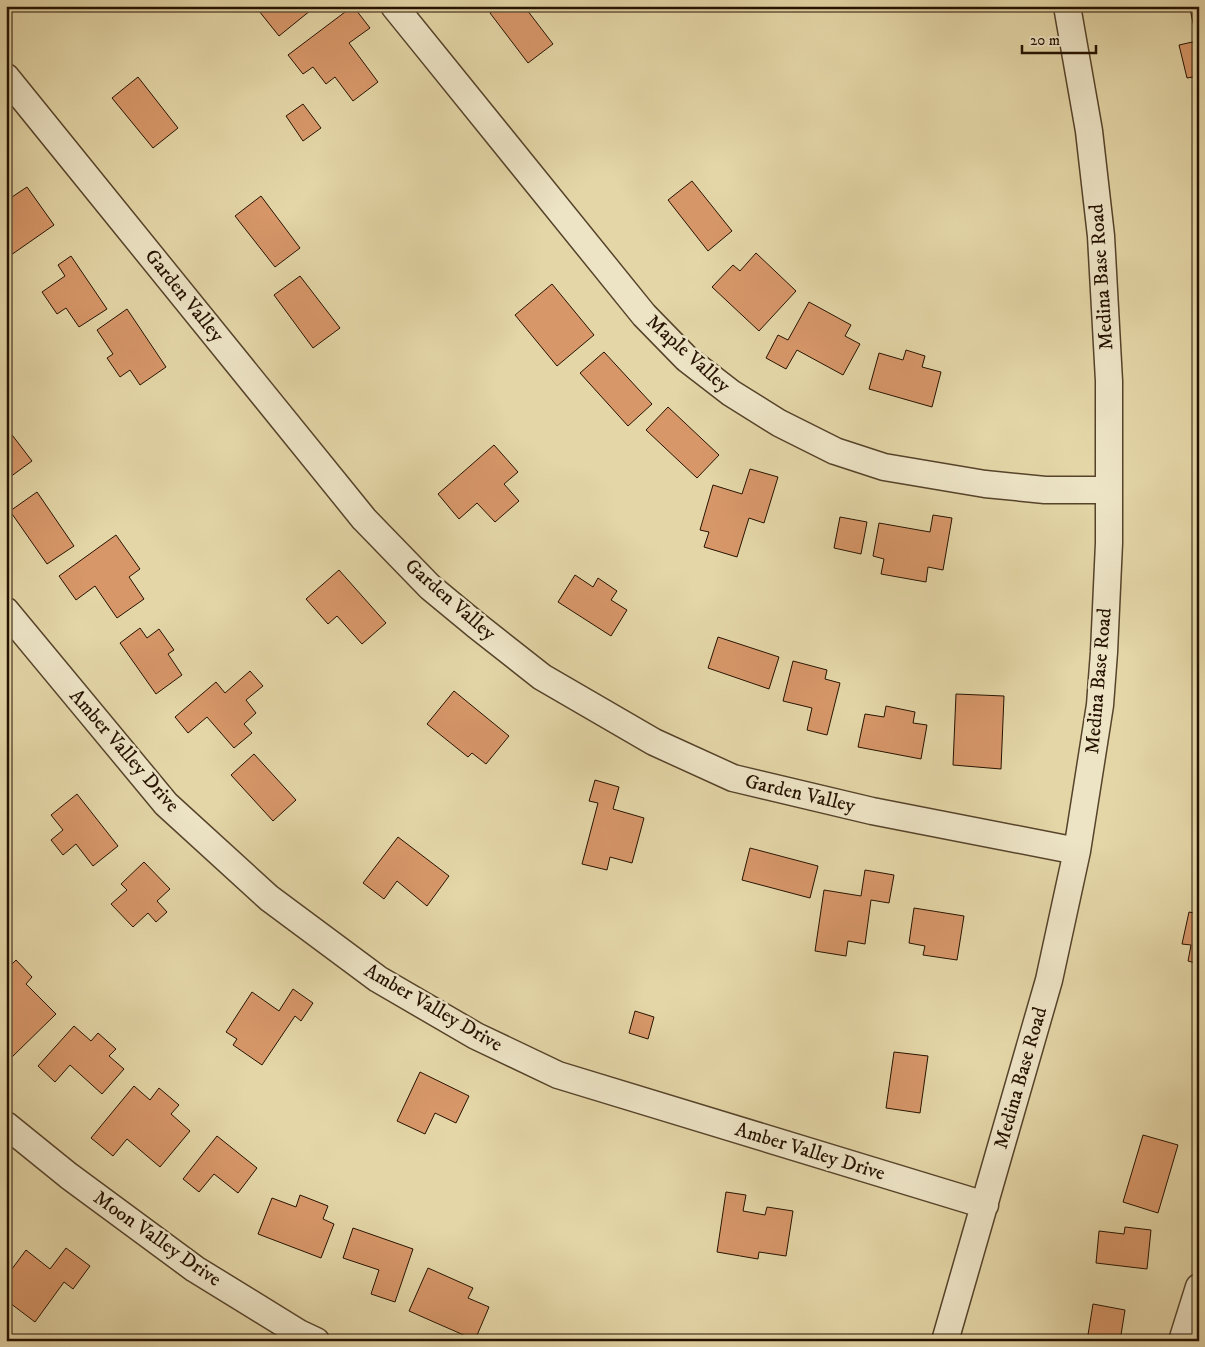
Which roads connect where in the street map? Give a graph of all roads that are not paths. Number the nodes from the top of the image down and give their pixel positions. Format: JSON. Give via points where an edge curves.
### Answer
{"nodes":[{"id":1,"x":394,"y":6,"type":"edge"},
{"id":2,"x":1067,"y":6,"type":"edge"},
{"id":3,"x":6,"y":76,"type":"edge"},
{"id":4,"x":1109,"y":490,"type":"junction"},
{"id":5,"x":6,"y":611,"type":"edge"},
{"id":6,"x":1077,"y":850,"type":"junction"},
{"id":7,"x":6,"y":1125,"type":"edge"},
{"id":8,"x":985,"y":1205,"type":"junction"},
{"id":9,"x":1199,"y":1287,"type":"edge"},
{"id":10,"x":316,"y":1341,"type":"edge"},
{"id":11,"x":945,"y":1341,"type":"edge"},
{"id":12,"x":1182,"y":1341,"type":"edge"}],
"edges":[{"from":1,"to":4,"type":"street","name":"Maple Valley","via":[[644,315],[687,358],[731,393],[779,423],[835,451],[884,467],[985,484],[1045,490]]},
{"from":2,"to":4,"type":"street","name":"Medina Base Road","via":[[1089,131],[1102,236],[1110,381]]},
{"from":3,"to":6,"type":"street","name":"Garden Valley","via":[[364,519],[430,587],[542,677],[654,742],[733,778],[872,811]]},
{"from":4,"to":6,"type":"street","name":"Medina Base Road","via":[[1100,705]]},
{"from":5,"to":8,"type":"street","name":"Amber Valley Drive","via":[[166,804],[274,903],[378,980],[476,1036],[558,1075]]},
{"from":6,"to":8,"type":"street","name":"Medina Base Road","via":[[1049,980]]},
{"from":7,"to":10,"type":"street","name":"Moon Valley Drive","via":[[195,1269]]},
{"from":8,"to":11,"type":"street","name":"Medina Base Road"},
{"from":9,"to":12,"type":"street"}]}
